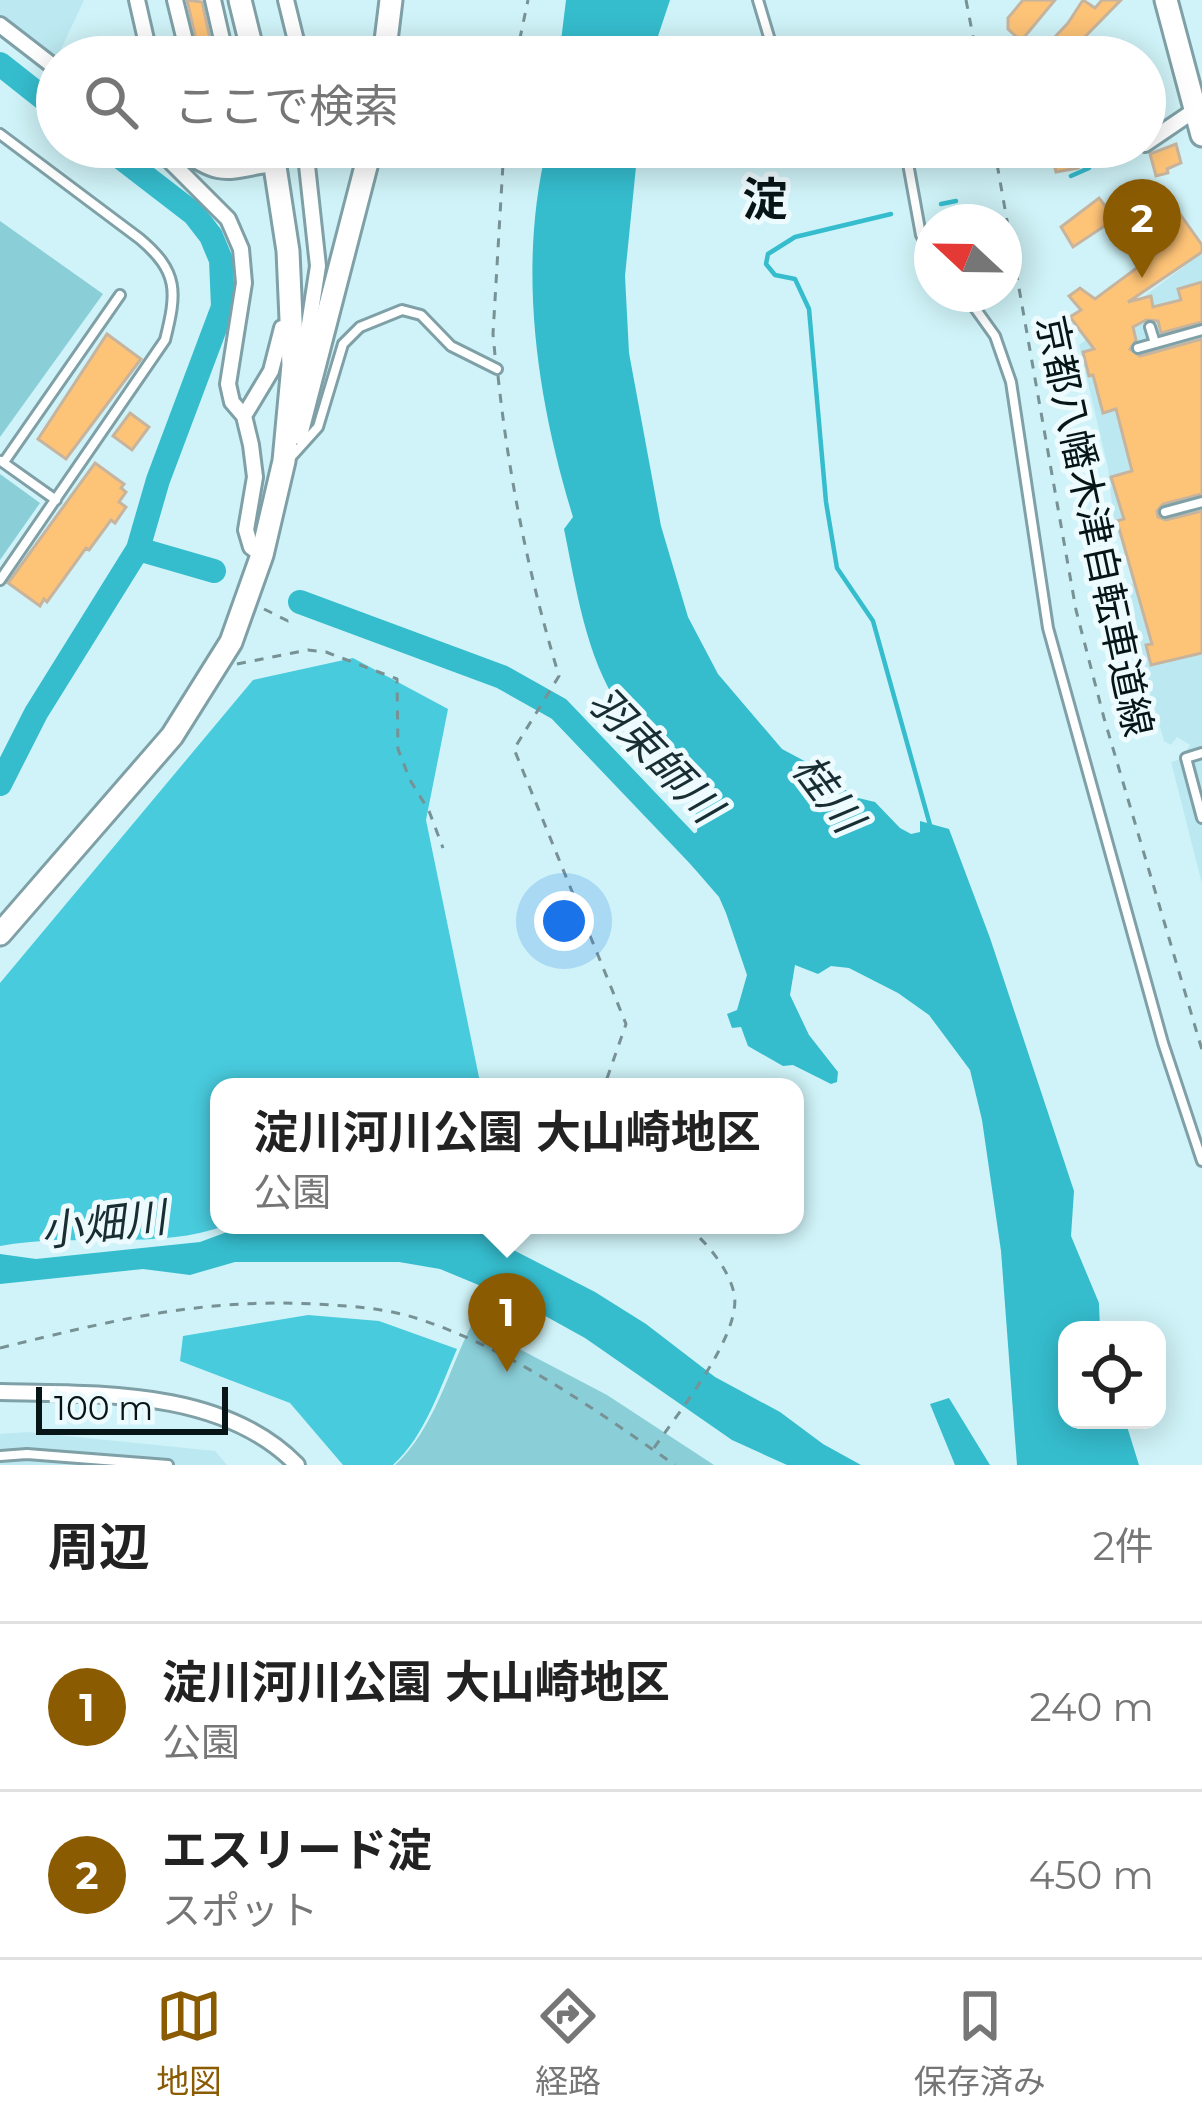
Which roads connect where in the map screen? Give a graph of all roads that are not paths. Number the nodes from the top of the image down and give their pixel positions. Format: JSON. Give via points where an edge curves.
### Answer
{"nodes":[{"id":1,"x":176,"y":0,"type":"edge"},
{"id":2,"x":212,"y":0,"type":"edge"},
{"id":3,"x":240,"y":0,"type":"edge"},
{"id":4,"x":286,"y":0,"type":"edge"},
{"id":5,"x":391,"y":0,"type":"edge"},
{"id":6,"x":758,"y":0,"type":"edge"},
{"id":7,"x":1166,"y":0,"type":"edge"},
{"id":8,"x":139,"y":1,"type":"edge"},
{"id":9,"x":0,"y":25,"type":"edge"},
{"id":10,"x":145,"y":36,"type":"edge"},
{"id":11,"x":184,"y":36,"type":"edge"},
{"id":12,"x":221,"y":36,"type":"edge"},
{"id":13,"x":249,"y":36,"type":"edge"},
{"id":14,"x":295,"y":36,"type":"edge"},
{"id":15,"x":387,"y":36,"type":"edge"},
{"id":16,"x":769,"y":36,"type":"edge"},
{"id":17,"x":36,"y":53,"type":"edge"},
{"id":18,"x":1195,"y":110,"type":"junction"},
{"id":19,"x":1166,"y":130,"type":"edge"},
{"id":20,"x":0,"y":134,"type":"edge"},
{"id":21,"x":1202,"y":135,"type":"edge"},
{"id":22,"x":36,"y":162,"type":"edge"},
{"id":23,"x":45,"y":168,"type":"edge"},
{"id":24,"x":180,"y":168,"type":"edge"},
{"id":25,"x":206,"y":168,"type":"edge"},
{"id":26,"x":275,"y":168,"type":"edge"},
{"id":27,"x":306,"y":168,"type":"edge"},
{"id":28,"x":365,"y":168,"type":"edge"},
{"id":29,"x":909,"y":168,"type":"edge"},
{"id":30,"x":248,"y":169,"type":"edge"},
{"id":31,"x":915,"y":204,"type":"edge"},
{"id":32,"x":120,"y":296,"type":"dead end"},
{"id":33,"x":977,"y":312,"type":"edge"},
{"id":34,"x":293,"y":327,"type":"junction"},
{"id":35,"x":1150,"y":327,"type":"dead end"},
{"id":36,"x":1202,"y":330,"type":"edge"},
{"id":37,"x":1155,"y":343,"type":"junction"},
{"id":38,"x":1138,"y":348,"type":"dead end"},
{"id":39,"x":316,"y":368,"type":"junction"},
{"id":40,"x":497,"y":368,"type":"road end"},
{"id":41,"x":244,"y":416,"type":"junction"},
{"id":42,"x":2,"y":461,"type":"edge"},
{"id":43,"x":284,"y":461,"type":"junction"},
{"id":44,"x":56,"y":500,"type":"junction"},
{"id":45,"x":1202,"y":502,"type":"edge"},
{"id":46,"x":1166,"y":512,"type":"dead end"},
{"id":47,"x":262,"y":555,"type":"junction"},
{"id":48,"x":0,"y":580,"type":"edge"},
{"id":49,"x":1202,"y":753,"type":"edge"},
{"id":50,"x":1202,"y":818,"type":"edge"},
{"id":51,"x":0,"y":934,"type":"edge"},
{"id":52,"x":1202,"y":1161,"type":"edge"},
{"id":53,"x":0,"y":1392,"type":"edge"},
{"id":54,"x":0,"y":1456,"type":"edge"},
{"id":55,"x":134,"y":1464,"type":"edge"},
{"id":56,"x":168,"y":1465,"type":"edge"},
{"id":57,"x":297,"y":1465,"type":"edge"}],
"edges":[{"from":1,"to":11,"type":"street"},
{"from":2,"to":12,"type":"street"},
{"from":3,"to":13,"type":"street"},
{"from":4,"to":14,"type":"street"},
{"from":5,"to":15,"type":"street"},
{"from":6,"to":16,"type":"lane"},
{"from":7,"to":18,"type":"street"},
{"from":8,"to":10,"type":"street"},
{"from":9,"to":17,"type":"street"},
{"from":18,"to":19,"type":"street"},
{"from":18,"to":21,"type":"street"},
{"from":20,"to":22,"type":"lane"},
{"from":23,"to":44,"type":"lane","via":[[161,257],[173,279],[166,340]]},
{"from":24,"to":41,"type":"street","via":[[228,219],[241,249],[244,283],[228,384]]},
{"from":25,"to":30,"type":"street"},
{"from":26,"to":34,"type":"street"},
{"from":27,"to":39,"type":"street","via":[[318,266],[304,357]]},
{"from":28,"to":39,"type":"street"},
{"from":29,"to":31,"type":"lane"},
{"from":32,"to":42,"type":"lane"},
{"from":33,"to":52,"type":"lane","via":[[1010,382],[1048,628]]},
{"from":34,"to":41,"type":"street","via":[[278,336],[272,371]]},
{"from":34,"to":43,"type":"street"},
{"from":35,"to":37,"type":"lane"},
{"from":36,"to":37,"type":"lane"},
{"from":37,"to":38,"type":"lane"},
{"from":39,"to":43,"type":"street"},
{"from":40,"to":43,"type":"lane","via":[[451,346],[421,315],[402,310],[360,327],[343,344],[318,427]]},
{"from":41,"to":47,"type":"street","via":[[255,477],[246,530]]},
{"from":42,"to":44,"type":"lane"},
{"from":43,"to":47,"type":"street"},
{"from":44,"to":48,"type":"lane"},
{"from":45,"to":46,"type":"lane"},
{"from":47,"to":51,"type":"street","via":[[231,642],[172,736]]},
{"from":49,"to":50,"type":"lane","via":[[1186,758]]},
{"from":53,"to":57,"type":"street","via":[[203,1411],[240,1423]]},
{"from":54,"to":55,"type":"lane"},
{"from":55,"to":56,"type":"lane"}]}
